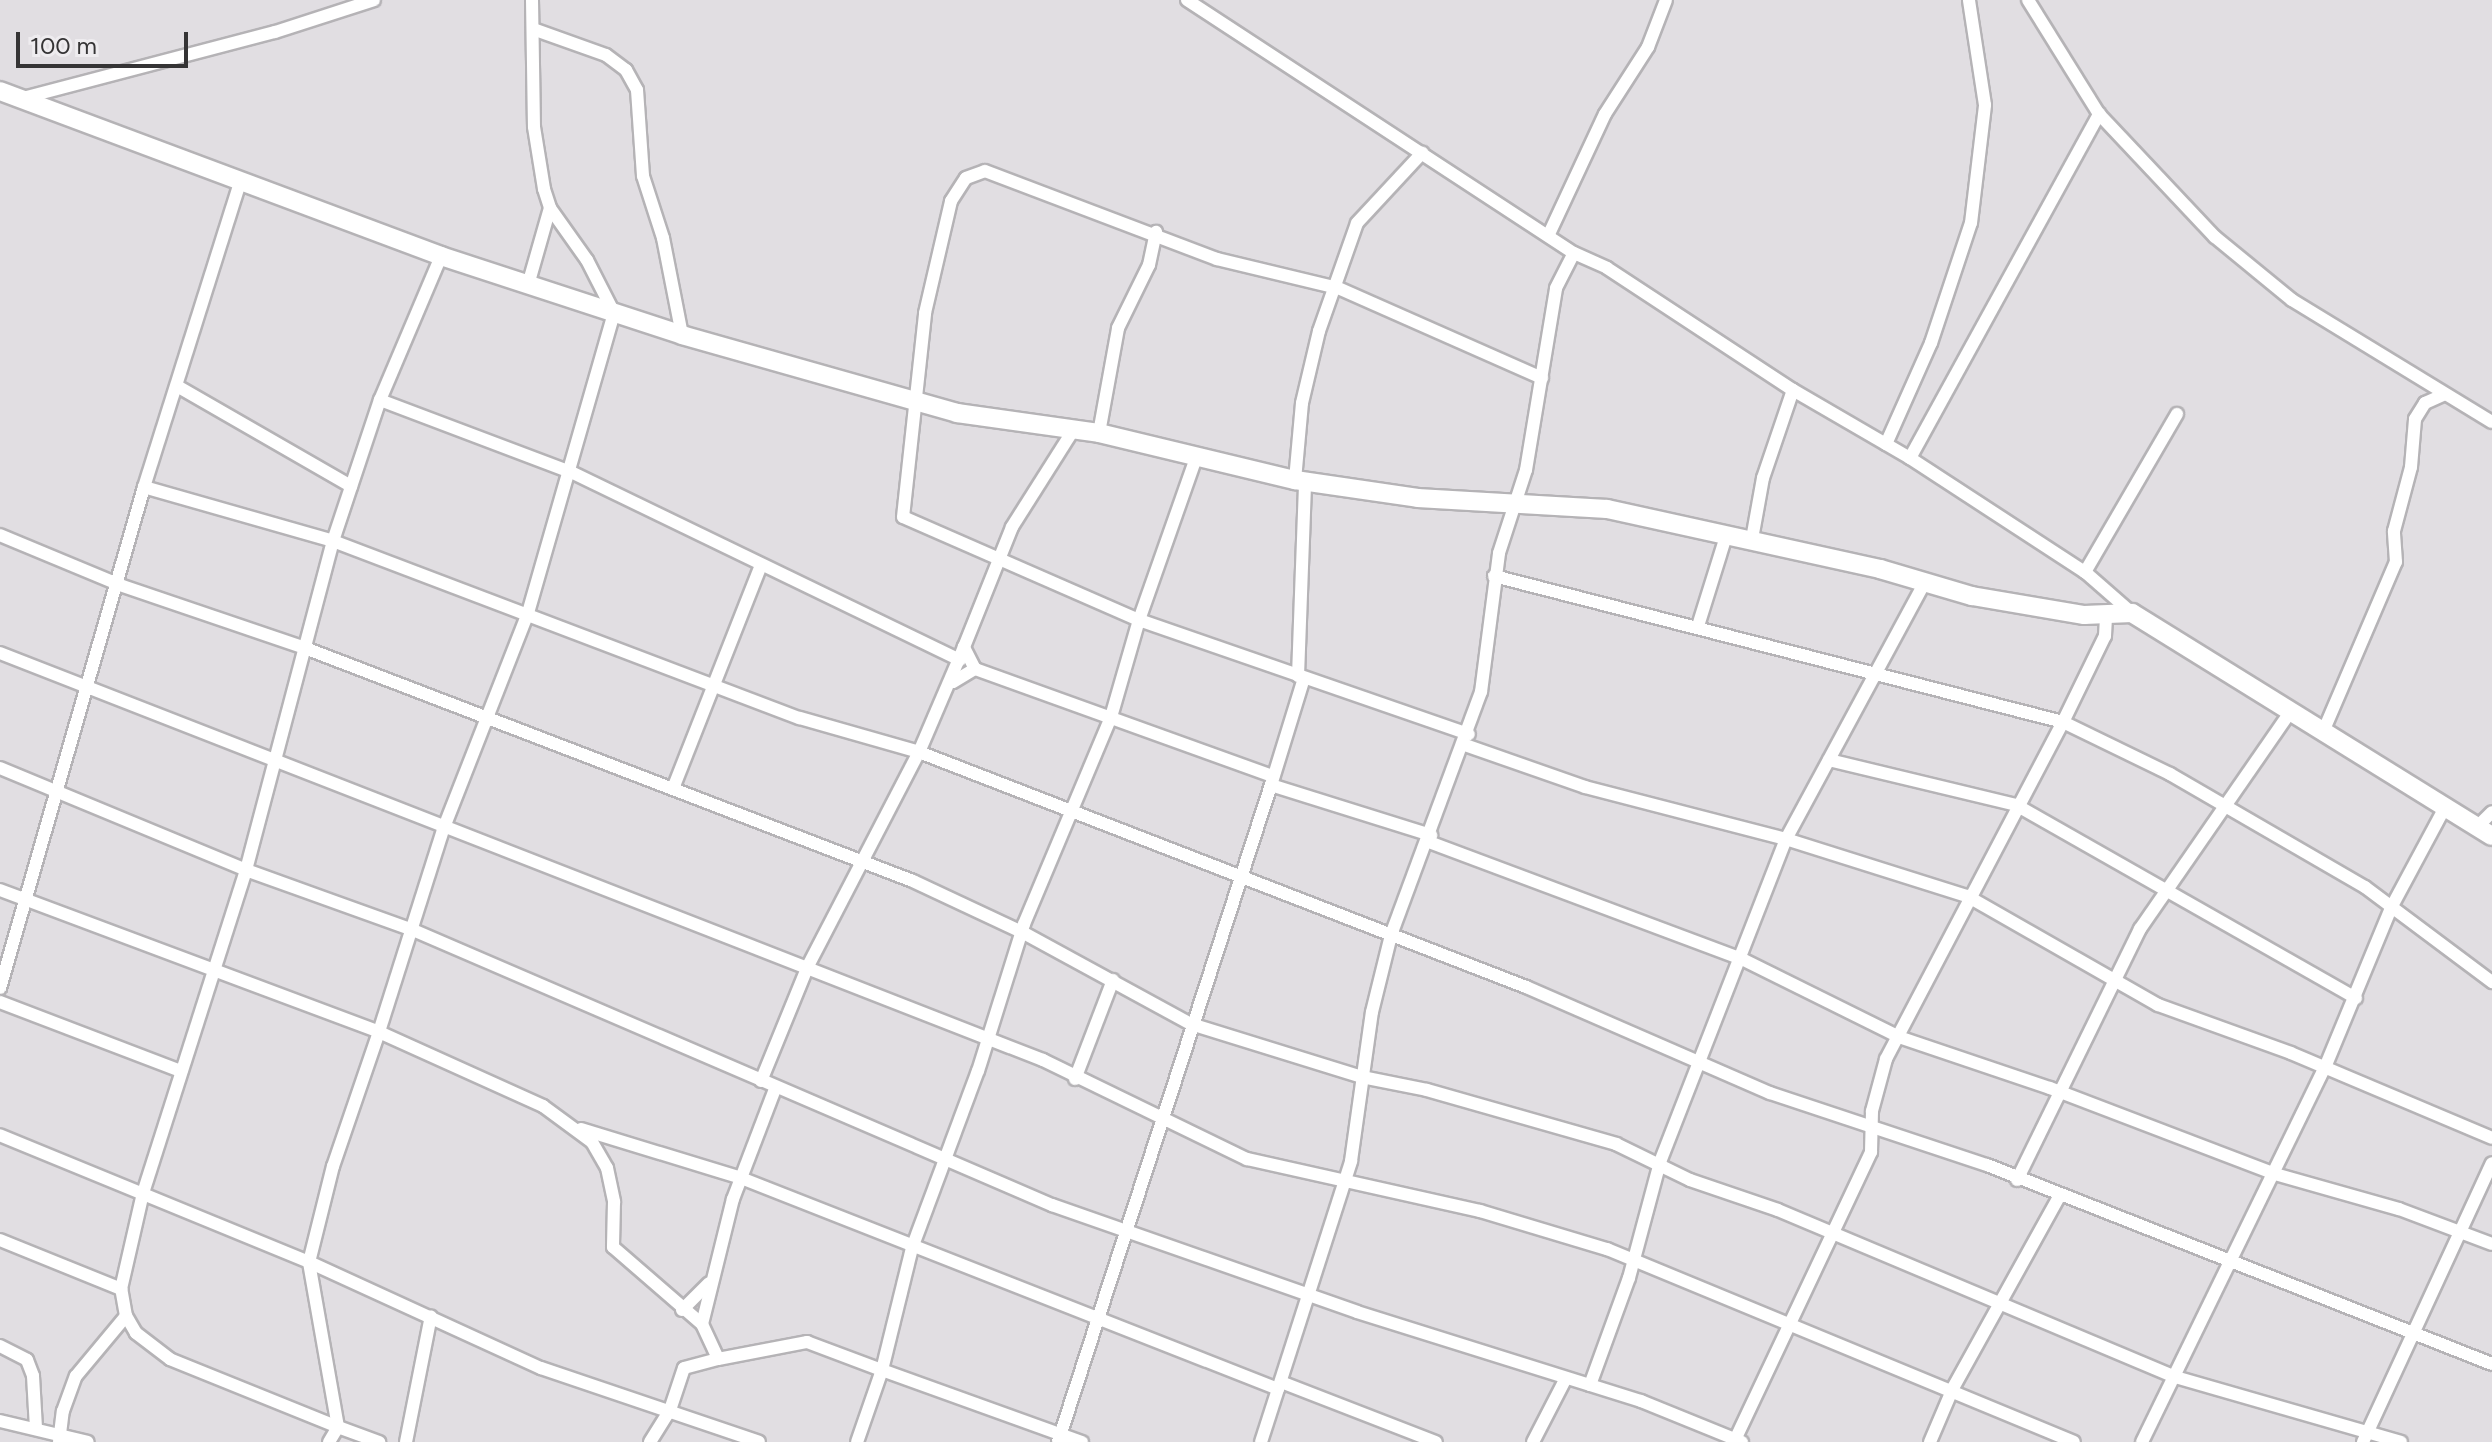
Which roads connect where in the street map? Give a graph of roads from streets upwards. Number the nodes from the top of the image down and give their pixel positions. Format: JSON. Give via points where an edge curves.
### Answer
{"nodes":[{"id":1,"x":374,"y":0,"type":"edge"},
{"id":2,"x":532,"y":0,"type":"edge"},
{"id":3,"x":1187,"y":0,"type":"edge"},
{"id":4,"x":1666,"y":0,"type":"edge"},
{"id":5,"x":1969,"y":0,"type":"edge"},
{"id":6,"x":2028,"y":0,"type":"edge"},
{"id":7,"x":533,"y":29,"type":"junction"},
{"id":8,"x":0,"y":91,"type":"edge"},
{"id":9,"x":21,"y":99,"type":"junction"},
{"id":10,"x":2099,"y":114,"type":"junction"},
{"id":11,"x":1422,"y":153,"type":"junction"},
{"id":12,"x":241,"y":180,"type":"junction"},
{"id":13,"x":550,"y":208,"type":"junction"},
{"id":14,"x":1156,"y":232,"type":"junction"},
{"id":15,"x":1549,"y":234,"type":"junction"},
{"id":16,"x":1574,"y":253,"type":"junction"},
{"id":17,"x":441,"y":256,"type":"junction"},
{"id":18,"x":528,"y":285,"type":"junction"},
{"id":19,"x":1338,"y":288,"type":"junction"},
{"id":20,"x":614,"y":313,"type":"junction"},
{"id":21,"x":682,"y":335,"type":"junction"},
{"id":22,"x":1542,"y":378,"type":"junction"},
{"id":23,"x":177,"y":386,"type":"junction"},
{"id":24,"x":1793,"y":390,"type":"junction"},
{"id":25,"x":2445,"y":394,"type":"junction"},
{"id":26,"x":380,"y":400,"type":"junction"},
{"id":27,"x":919,"y":403,"type":"junction"},
{"id":28,"x":2177,"y":414,"type":"dead end"},
{"id":29,"x":2492,"y":422,"type":"edge"},
{"id":30,"x":1074,"y":429,"type":"junction"},
{"id":31,"x":1099,"y":433,"type":"junction"},
{"id":32,"x":1886,"y":444,"type":"junction"},
{"id":33,"x":1196,"y":458,"type":"junction"},
{"id":34,"x":1910,"y":458,"type":"junction"},
{"id":35,"x":571,"y":472,"type":"junction"},
{"id":36,"x":1300,"y":480,"type":"junction"},
{"id":37,"x":351,"y":486,"type":"junction"},
{"id":38,"x":144,"y":487,"type":"junction"},
{"id":39,"x":1518,"y":502,"type":"junction"},
{"id":40,"x":1727,"y":533,"type":"junction"},
{"id":41,"x":0,"y":535,"type":"edge"},
{"id":42,"x":1752,"y":539,"type":"junction"},
{"id":43,"x":333,"y":541,"type":"junction"},
{"id":44,"x":1001,"y":560,"type":"junction"},
{"id":45,"x":761,"y":565,"type":"junction"},
{"id":46,"x":2085,"y":572,"type":"junction"},
{"id":47,"x":1494,"y":576,"type":"junction"},
{"id":48,"x":120,"y":585,"type":"junction"},
{"id":49,"x":1923,"y":586,"type":"junction"},
{"id":50,"x":528,"y":613,"type":"junction"},
{"id":51,"x":2132,"y":613,"type":"junction"},
{"id":52,"x":2106,"y":614,"type":"junction"},
{"id":53,"x":1139,"y":620,"type":"junction"},
{"id":54,"x":1698,"y":626,"type":"junction"},
{"id":55,"x":305,"y":648,"type":"junction"},
{"id":56,"x":0,"y":653,"type":"edge"},
{"id":57,"x":962,"y":654,"type":"junction"},
{"id":58,"x":975,"y":669,"type":"junction"},
{"id":59,"x":1873,"y":676,"type":"junction"},
{"id":60,"x":1301,"y":677,"type":"junction"},
{"id":61,"x":953,"y":682,"type":"junction"},
{"id":62,"x":712,"y":684,"type":"junction"},
{"id":63,"x":88,"y":687,"type":"junction"},
{"id":64,"x":2291,"y":711,"type":"junction"},
{"id":65,"x":1111,"y":717,"type":"junction"},
{"id":66,"x":491,"y":718,"type":"junction"},
{"id":67,"x":2063,"y":722,"type":"junction"},
{"id":68,"x":2323,"y":732,"type":"junction"},
{"id":69,"x":1467,"y":739,"type":"junction"},
{"id":70,"x":919,"y":752,"type":"junction"},
{"id":71,"x":1829,"y":760,"type":"junction"},
{"id":72,"x":273,"y":762,"type":"junction"},
{"id":73,"x":0,"y":768,"type":"edge"},
{"id":74,"x":1272,"y":780,"type":"junction"},
{"id":75,"x":674,"y":786,"type":"junction"},
{"id":76,"x":56,"y":792,"type":"junction"},
{"id":77,"x":2223,"y":803,"type":"junction"},
{"id":78,"x":2016,"y":805,"type":"junction"},
{"id":79,"x":2444,"y":809,"type":"junction"},
{"id":80,"x":2492,"y":812,"type":"edge"},
{"id":81,"x":1074,"y":815,"type":"junction"},
{"id":82,"x":443,"y":830,"type":"junction"},
{"id":83,"x":2484,"y":832,"type":"edge"},
{"id":84,"x":1430,"y":838,"type":"junction"},
{"id":85,"x":1786,"y":839,"type":"junction"},
{"id":86,"x":862,"y":861,"type":"junction"},
{"id":87,"x":246,"y":870,"type":"junction"},
{"id":88,"x":1239,"y":879,"type":"junction"},
{"id":89,"x":0,"y":890,"type":"edge"},
{"id":90,"x":2165,"y":893,"type":"junction"},
{"id":91,"x":1967,"y":896,"type":"junction"},
{"id":92,"x":28,"y":901,"type":"junction"},
{"id":93,"x":2391,"y":908,"type":"junction"},
{"id":94,"x":413,"y":930,"type":"junction"},
{"id":95,"x":1022,"y":932,"type":"junction"},
{"id":96,"x":1391,"y":935,"type":"junction"},
{"id":97,"x":1742,"y":959,"type":"junction"},
{"id":98,"x":808,"y":966,"type":"junction"},
{"id":99,"x":213,"y":967,"type":"junction"},
{"id":100,"x":1113,"y":980,"type":"junction"},
{"id":101,"x":2115,"y":980,"type":"junction"},
{"id":102,"x":2492,"y":982,"type":"edge"},
{"id":103,"x":0,"y":988,"type":"edge"},
{"id":104,"x":2356,"y":998,"type":"junction"},
{"id":105,"x":0,"y":1002,"type":"edge"},
{"id":106,"x":1191,"y":1024,"type":"junction"},
{"id":107,"x":379,"y":1032,"type":"junction"},
{"id":108,"x":1899,"y":1037,"type":"junction"},
{"id":109,"x":987,"y":1038,"type":"junction"},
{"id":110,"x":1697,"y":1062,"type":"junction"},
{"id":111,"x":181,"y":1071,"type":"junction"},
{"id":112,"x":2323,"y":1071,"type":"junction"},
{"id":113,"x":1362,"y":1077,"type":"junction"},
{"id":114,"x":1075,"y":1079,"type":"junction"},
{"id":115,"x":761,"y":1081,"type":"junction"},
{"id":116,"x":775,"y":1089,"type":"junction"},
{"id":117,"x":2058,"y":1090,"type":"junction"},
{"id":118,"x":1160,"y":1115,"type":"junction"},
{"id":119,"x":575,"y":1127,"type":"junction"},
{"id":120,"x":1875,"y":1130,"type":"junction"},
{"id":121,"x":0,"y":1135,"type":"edge"},
{"id":122,"x":2492,"y":1138,"type":"edge"},
{"id":123,"x":945,"y":1156,"type":"junction"},
{"id":124,"x":1660,"y":1162,"type":"junction"},
{"id":125,"x":2492,"y":1163,"type":"edge"},
{"id":126,"x":2275,"y":1174,"type":"junction"},
{"id":127,"x":741,"y":1178,"type":"junction"},
{"id":128,"x":1346,"y":1180,"type":"junction"},
{"id":129,"x":2017,"y":1180,"type":"junction"},
{"id":130,"x":143,"y":1193,"type":"junction"},
{"id":131,"x":2059,"y":1197,"type":"junction"},
{"id":132,"x":1127,"y":1227,"type":"junction"},
{"id":133,"x":2460,"y":1230,"type":"junction"},
{"id":134,"x":1835,"y":1234,"type":"junction"},
{"id":135,"x":0,"y":1240,"type":"edge"},
{"id":136,"x":2492,"y":1244,"type":"edge"},
{"id":137,"x":912,"y":1248,"type":"junction"},
{"id":138,"x":1633,"y":1261,"type":"junction"},
{"id":139,"x":309,"y":1262,"type":"junction"},
{"id":140,"x":2229,"y":1262,"type":"junction"},
{"id":141,"x":709,"y":1283,"type":"junction"},
{"id":142,"x":121,"y":1289,"type":"junction"},
{"id":143,"x":1310,"y":1296,"type":"junction"},
{"id":144,"x":2004,"y":1302,"type":"junction"},
{"id":145,"x":682,"y":1310,"type":"junction"},
{"id":146,"x":126,"y":1316,"type":"junction"},
{"id":147,"x":431,"y":1316,"type":"junction"},
{"id":148,"x":1101,"y":1321,"type":"junction"},
{"id":149,"x":702,"y":1324,"type":"junction"},
{"id":150,"x":1794,"y":1324,"type":"junction"},
{"id":151,"x":2415,"y":1332,"type":"junction"},
{"id":152,"x":0,"y":1346,"type":"edge"},
{"id":153,"x":718,"y":1359,"type":"junction"},
{"id":154,"x":2492,"y":1364,"type":"edge"},
{"id":155,"x":882,"y":1370,"type":"junction"},
{"id":156,"x":2175,"y":1377,"type":"junction"},
{"id":157,"x":1565,"y":1380,"type":"junction"},
{"id":158,"x":1590,"y":1385,"type":"junction"},
{"id":159,"x":1279,"y":1386,"type":"junction"},
{"id":160,"x":1953,"y":1388,"type":"junction"},
{"id":161,"x":670,"y":1410,"type":"junction"},
{"id":162,"x":0,"y":1421,"type":"edge"},
{"id":163,"x":338,"y":1427,"type":"junction"},
{"id":164,"x":36,"y":1428,"type":"junction"},
{"id":165,"x":60,"y":1437,"type":"edge"},
{"id":166,"x":1060,"y":1438,"type":"edge"},
{"id":167,"x":2366,"y":1438,"type":"edge"},
{"id":168,"x":1737,"y":1441,"type":"edge"},
{"id":169,"x":88,"y":1442,"type":"edge"},
{"id":170,"x":329,"y":1442,"type":"edge"},
{"id":171,"x":379,"y":1442,"type":"edge"},
{"id":172,"x":406,"y":1442,"type":"edge"},
{"id":173,"x":650,"y":1442,"type":"edge"},
{"id":174,"x":759,"y":1442,"type":"edge"},
{"id":175,"x":857,"y":1442,"type":"edge"},
{"id":176,"x":1082,"y":1442,"type":"edge"},
{"id":177,"x":1261,"y":1442,"type":"edge"},
{"id":178,"x":1436,"y":1442,"type":"edge"},
{"id":179,"x":1533,"y":1442,"type":"edge"},
{"id":180,"x":1930,"y":1442,"type":"edge"},
{"id":181,"x":2074,"y":1442,"type":"edge"},
{"id":182,"x":2142,"y":1442,"type":"edge"},
{"id":183,"x":2401,"y":1442,"type":"edge"}],
"edges":[{"from":1,"to":9,"type":"street","via":[[275,32]]},
{"from":2,"to":7,"type":"street"},
{"from":3,"to":11,"type":"street"},
{"from":4,"to":15,"type":"street","via":[[1648,47],[1605,114]]},
{"from":5,"to":32,"type":"street","via":[[1985,105],[1971,223],[1931,343]]},
{"from":6,"to":10,"type":"street"},
{"from":7,"to":13,"type":"street","via":[[534,127]]},
{"from":7,"to":21,"type":"street","via":[[606,55],[626,70],[637,90],[643,176],[663,238]]},
{"from":8,"to":9,"type":"street"},
{"from":9,"to":12,"type":"street"},
{"from":10,"to":25,"type":"street","via":[[2226,246],[2292,300]]},
{"from":10,"to":34,"type":"street"},
{"from":11,"to":15,"type":"street"},
{"from":11,"to":19,"type":"street","via":[[1357,223]]},
{"from":12,"to":17,"type":"street"},
{"from":12,"to":23,"type":"street"},
{"from":13,"to":18,"type":"street"},
{"from":13,"to":20,"type":"street","via":[[587,260]]},
{"from":14,"to":19,"type":"street","via":[[1217,259]]},
{"from":14,"to":27,"type":"street","via":[[985,171],[966,178],[951,201],[925,313]]},
{"from":14,"to":31,"type":"street","via":[[1149,265],[1118,328]]},
{"from":15,"to":16,"type":"street"},
{"from":16,"to":22,"type":"street","via":[[1556,288]]},
{"from":16,"to":24,"type":"street","via":[[1607,268]]},
{"from":17,"to":18,"type":"street"},
{"from":17,"to":26,"type":"street"},
{"from":18,"to":20,"type":"street"},
{"from":19,"to":22,"type":"street"},
{"from":19,"to":36,"type":"street","via":[[1319,331],[1302,403]]},
{"from":20,"to":21,"type":"street"},
{"from":20,"to":35,"type":"street"},
{"from":21,"to":27,"type":"street"},
{"from":22,"to":39,"type":"street"},
{"from":23,"to":37,"type":"street"},
{"from":23,"to":38,"type":"street"},
{"from":24,"to":32,"type":"street"},
{"from":24,"to":42,"type":"street","via":[[1763,478]]},
{"from":25,"to":29,"type":"street"},
{"from":25,"to":68,"type":"street","via":[[2425,403],[2415,419],[2411,467],[2394,531],[2396,562]]},
{"from":26,"to":35,"type":"street"},
{"from":26,"to":37,"type":"street"},
{"from":27,"to":30,"type":"street"},
{"from":27,"to":44,"type":"street","via":[[903,517]]},
{"from":28,"to":46,"type":"street"},
{"from":30,"to":31,"type":"street"},
{"from":30,"to":44,"type":"street","via":[[1023,505]]},
{"from":31,"to":33,"type":"street"},
{"from":32,"to":34,"type":"street"},
{"from":33,"to":36,"type":"street"},
{"from":33,"to":53,"type":"street"},
{"from":34,"to":46,"type":"street"},
{"from":35,"to":45,"type":"street"},
{"from":35,"to":50,"type":"street"},
{"from":36,"to":39,"type":"street","via":[[1418,498]]},
{"from":36,"to":60,"type":"street"},
{"from":37,"to":43,"type":"street"},
{"from":38,"to":43,"type":"street"},
{"from":38,"to":48,"type":"street"},
{"from":39,"to":40,"type":"street","via":[[1607,509]]},
{"from":39,"to":47,"type":"street"},
{"from":40,"to":42,"type":"street"},
{"from":40,"to":54,"type":"street"},
{"from":41,"to":48,"type":"street"},
{"from":42,"to":49,"type":"street","via":[[1880,569]]},
{"from":43,"to":50,"type":"street"},
{"from":43,"to":55,"type":"street"},
{"from":44,"to":53,"type":"street"},
{"from":44,"to":57,"type":"street"},
{"from":45,"to":57,"type":"street"},
{"from":45,"to":62,"type":"street"},
{"from":46,"to":51,"type":"street"},
{"from":47,"to":54,"type":"street"},
{"from":47,"to":69,"type":"street","via":[[1489,647]]},
{"from":48,"to":55,"type":"street"},
{"from":48,"to":63,"type":"street"},
{"from":49,"to":52,"type":"street"},
{"from":49,"to":59,"type":"street"},
{"from":50,"to":62,"type":"street"},
{"from":50,"to":66,"type":"street"},
{"from":51,"to":52,"type":"street"},
{"from":51,"to":64,"type":"street"},
{"from":52,"to":67,"type":"street","via":[[2105,636]]},
{"from":53,"to":60,"type":"street"},
{"from":53,"to":65,"type":"street"},
{"from":54,"to":59,"type":"street"},
{"from":55,"to":66,"type":"street"},
{"from":55,"to":72,"type":"street"},
{"from":56,"to":63,"type":"street"},
{"from":57,"to":58,"type":"street"},
{"from":57,"to":61,"type":"street"},
{"from":58,"to":61,"type":"street"},
{"from":58,"to":65,"type":"street"},
{"from":59,"to":67,"type":"street"},
{"from":59,"to":71,"type":"street"},
{"from":60,"to":69,"type":"street"},
{"from":60,"to":74,"type":"street"},
{"from":61,"to":70,"type":"street"},
{"from":62,"to":70,"type":"street","via":[[800,718]]},
{"from":62,"to":75,"type":"street"},
{"from":63,"to":72,"type":"street"},
{"from":63,"to":76,"type":"street"},
{"from":64,"to":68,"type":"street"},
{"from":64,"to":77,"type":"street"},
{"from":65,"to":74,"type":"street"},
{"from":65,"to":81,"type":"street"},
{"from":66,"to":75,"type":"street"},
{"from":66,"to":82,"type":"street"},
{"from":67,"to":77,"type":"street"},
{"from":67,"to":78,"type":"street"},
{"from":68,"to":79,"type":"street"},
{"from":69,"to":84,"type":"street"},
{"from":69,"to":85,"type":"street","via":[[1585,787]]},
{"from":70,"to":81,"type":"street"},
{"from":70,"to":86,"type":"street"},
{"from":71,"to":78,"type":"street"},
{"from":71,"to":85,"type":"street"},
{"from":72,"to":82,"type":"street"},
{"from":72,"to":87,"type":"street"},
{"from":73,"to":76,"type":"street"},
{"from":74,"to":84,"type":"street"},
{"from":74,"to":88,"type":"street"},
{"from":75,"to":86,"type":"street"},
{"from":76,"to":87,"type":"street"},
{"from":76,"to":92,"type":"street"},
{"from":77,"to":90,"type":"street"},
{"from":77,"to":93,"type":"street","via":[[2365,887]]},
{"from":78,"to":90,"type":"street"},
{"from":78,"to":91,"type":"street"},
{"from":79,"to":83,"type":"street"},
{"from":79,"to":93,"type":"street"},
{"from":80,"to":83,"type":"street"},
{"from":81,"to":88,"type":"street"},
{"from":81,"to":95,"type":"street"},
{"from":82,"to":94,"type":"street"},
{"from":82,"to":98,"type":"street"},
{"from":84,"to":96,"type":"street"},
{"from":84,"to":97,"type":"street"},
{"from":85,"to":91,"type":"street"},
{"from":85,"to":97,"type":"street"},
{"from":86,"to":95,"type":"street"},
{"from":86,"to":98,"type":"street"},
{"from":87,"to":94,"type":"street"},
{"from":87,"to":99,"type":"street"},
{"from":88,"to":96,"type":"street"},
{"from":88,"to":106,"type":"street"},
{"from":89,"to":92,"type":"street"},
{"from":90,"to":101,"type":"street"},
{"from":90,"to":104,"type":"street"},
{"from":91,"to":101,"type":"street"},
{"from":91,"to":108,"type":"street"},
{"from":92,"to":99,"type":"street"},
{"from":92,"to":103,"type":"street"},
{"from":93,"to":102,"type":"street"},
{"from":93,"to":104,"type":"street"},
{"from":94,"to":107,"type":"street"},
{"from":94,"to":115,"type":"street"},
{"from":95,"to":100,"type":"street"},
{"from":95,"to":109,"type":"street"},
{"from":96,"to":110,"type":"street"},
{"from":96,"to":113,"type":"street"},
{"from":97,"to":108,"type":"street"},
{"from":97,"to":110,"type":"street"},
{"from":98,"to":109,"type":"street"},
{"from":98,"to":115,"type":"street"},
{"from":99,"to":107,"type":"street"},
{"from":99,"to":111,"type":"street"},
{"from":100,"to":106,"type":"street"},
{"from":100,"to":114,"type":"street"},
{"from":101,"to":112,"type":"street","via":[[2158,1005],[2291,1053]]},
{"from":101,"to":117,"type":"street"},
{"from":104,"to":112,"type":"street"},
{"from":105,"to":111,"type":"street"},
{"from":106,"to":113,"type":"street"},
{"from":106,"to":118,"type":"street"},
{"from":107,"to":119,"type":"street","via":[[543,1106]]},
{"from":107,"to":139,"type":"street","via":[[333,1166]]},
{"from":108,"to":117,"type":"street"},
{"from":108,"to":120,"type":"street","via":[[1886,1059],[1872,1111]]},
{"from":109,"to":114,"type":"street"},
{"from":109,"to":123,"type":"street"},
{"from":110,"to":120,"type":"street"},
{"from":110,"to":124,"type":"street"},
{"from":111,"to":130,"type":"street"},
{"from":112,"to":122,"type":"street"},
{"from":112,"to":126,"type":"street"},
{"from":113,"to":124,"type":"street","via":[[1546,1123]]},
{"from":113,"to":128,"type":"street"},
{"from":114,"to":118,"type":"street"},
{"from":115,"to":116,"type":"street"},
{"from":116,"to":123,"type":"street"},
{"from":116,"to":127,"type":"street"},
{"from":117,"to":126,"type":"street"},
{"from":117,"to":129,"type":"street"},
{"from":118,"to":128,"type":"street","via":[[1247,1159]]},
{"from":118,"to":132,"type":"street"},
{"from":119,"to":127,"type":"street"},
{"from":119,"to":145,"type":"street","via":[[607,1168],[614,1202],[613,1247]]},
{"from":120,"to":129,"type":"street","via":[[1987,1165]]},
{"from":120,"to":134,"type":"street","via":[[1871,1152]]},
{"from":121,"to":130,"type":"street"},
{"from":123,"to":132,"type":"street","via":[[1052,1205]]},
{"from":123,"to":137,"type":"street"},
{"from":124,"to":134,"type":"street","via":[[1690,1180]]},
{"from":124,"to":138,"type":"street"},
{"from":125,"to":133,"type":"street"},
{"from":126,"to":133,"type":"street"},
{"from":126,"to":140,"type":"street"},
{"from":127,"to":137,"type":"street"},
{"from":127,"to":141,"type":"street"},
{"from":128,"to":138,"type":"street","via":[[1480,1211]]},
{"from":128,"to":143,"type":"street"},
{"from":129,"to":131,"type":"street"},
{"from":130,"to":139,"type":"street"},
{"from":130,"to":142,"type":"street"},
{"from":131,"to":140,"type":"street"},
{"from":131,"to":144,"type":"street"},
{"from":132,"to":143,"type":"street"},
{"from":132,"to":148,"type":"street"},
{"from":133,"to":136,"type":"street"},
{"from":133,"to":151,"type":"street"},
{"from":134,"to":144,"type":"street"},
{"from":134,"to":150,"type":"street"},
{"from":135,"to":142,"type":"street"},
{"from":137,"to":148,"type":"street"},
{"from":137,"to":155,"type":"street"},
{"from":138,"to":150,"type":"street"},
{"from":138,"to":158,"type":"street"},
{"from":139,"to":147,"type":"street"},
{"from":139,"to":163,"type":"street"},
{"from":140,"to":151,"type":"street"},
{"from":140,"to":156,"type":"street"},
{"from":141,"to":145,"type":"street"},
{"from":141,"to":149,"type":"street"},
{"from":142,"to":146,"type":"street"},
{"from":143,"to":157,"type":"street"},
{"from":143,"to":159,"type":"street"},
{"from":144,"to":156,"type":"street"},
{"from":144,"to":160,"type":"street"},
{"from":145,"to":149,"type":"street"},
{"from":146,"to":163,"type":"street","via":[[136,1333],[170,1359]]},
{"from":146,"to":165,"type":"street","via":[[76,1376]]},
{"from":147,"to":161,"type":"street","via":[[471,1340],[604,1393]]},
{"from":147,"to":172,"type":"street"},
{"from":148,"to":159,"type":"street"},
{"from":148,"to":166,"type":"street"},
{"from":149,"to":153,"type":"street"},
{"from":150,"to":160,"type":"street"},
{"from":150,"to":168,"type":"street"},
{"from":151,"to":154,"type":"street"},
{"from":151,"to":167,"type":"street"},
{"from":152,"to":164,"type":"street","via":[[27,1360]]},
{"from":153,"to":155,"type":"street","via":[[807,1342]]},
{"from":153,"to":161,"type":"street","via":[[684,1368]]},
{"from":155,"to":166,"type":"street"},
{"from":155,"to":175,"type":"street"},
{"from":156,"to":167,"type":"street"},
{"from":156,"to":182,"type":"street"},
{"from":157,"to":158,"type":"street"},
{"from":157,"to":179,"type":"street"},
{"from":158,"to":168,"type":"street"},
{"from":159,"to":177,"type":"street"},
{"from":159,"to":178,"type":"street"},
{"from":160,"to":180,"type":"street"},
{"from":160,"to":181,"type":"street"},
{"from":161,"to":173,"type":"street"},
{"from":161,"to":174,"type":"street"},
{"from":162,"to":164,"type":"street"},
{"from":163,"to":170,"type":"street"},
{"from":163,"to":171,"type":"street"},
{"from":164,"to":165,"type":"street"},
{"from":165,"to":169,"type":"street"},
{"from":166,"to":176,"type":"street"},
{"from":167,"to":183,"type":"street"}]}
